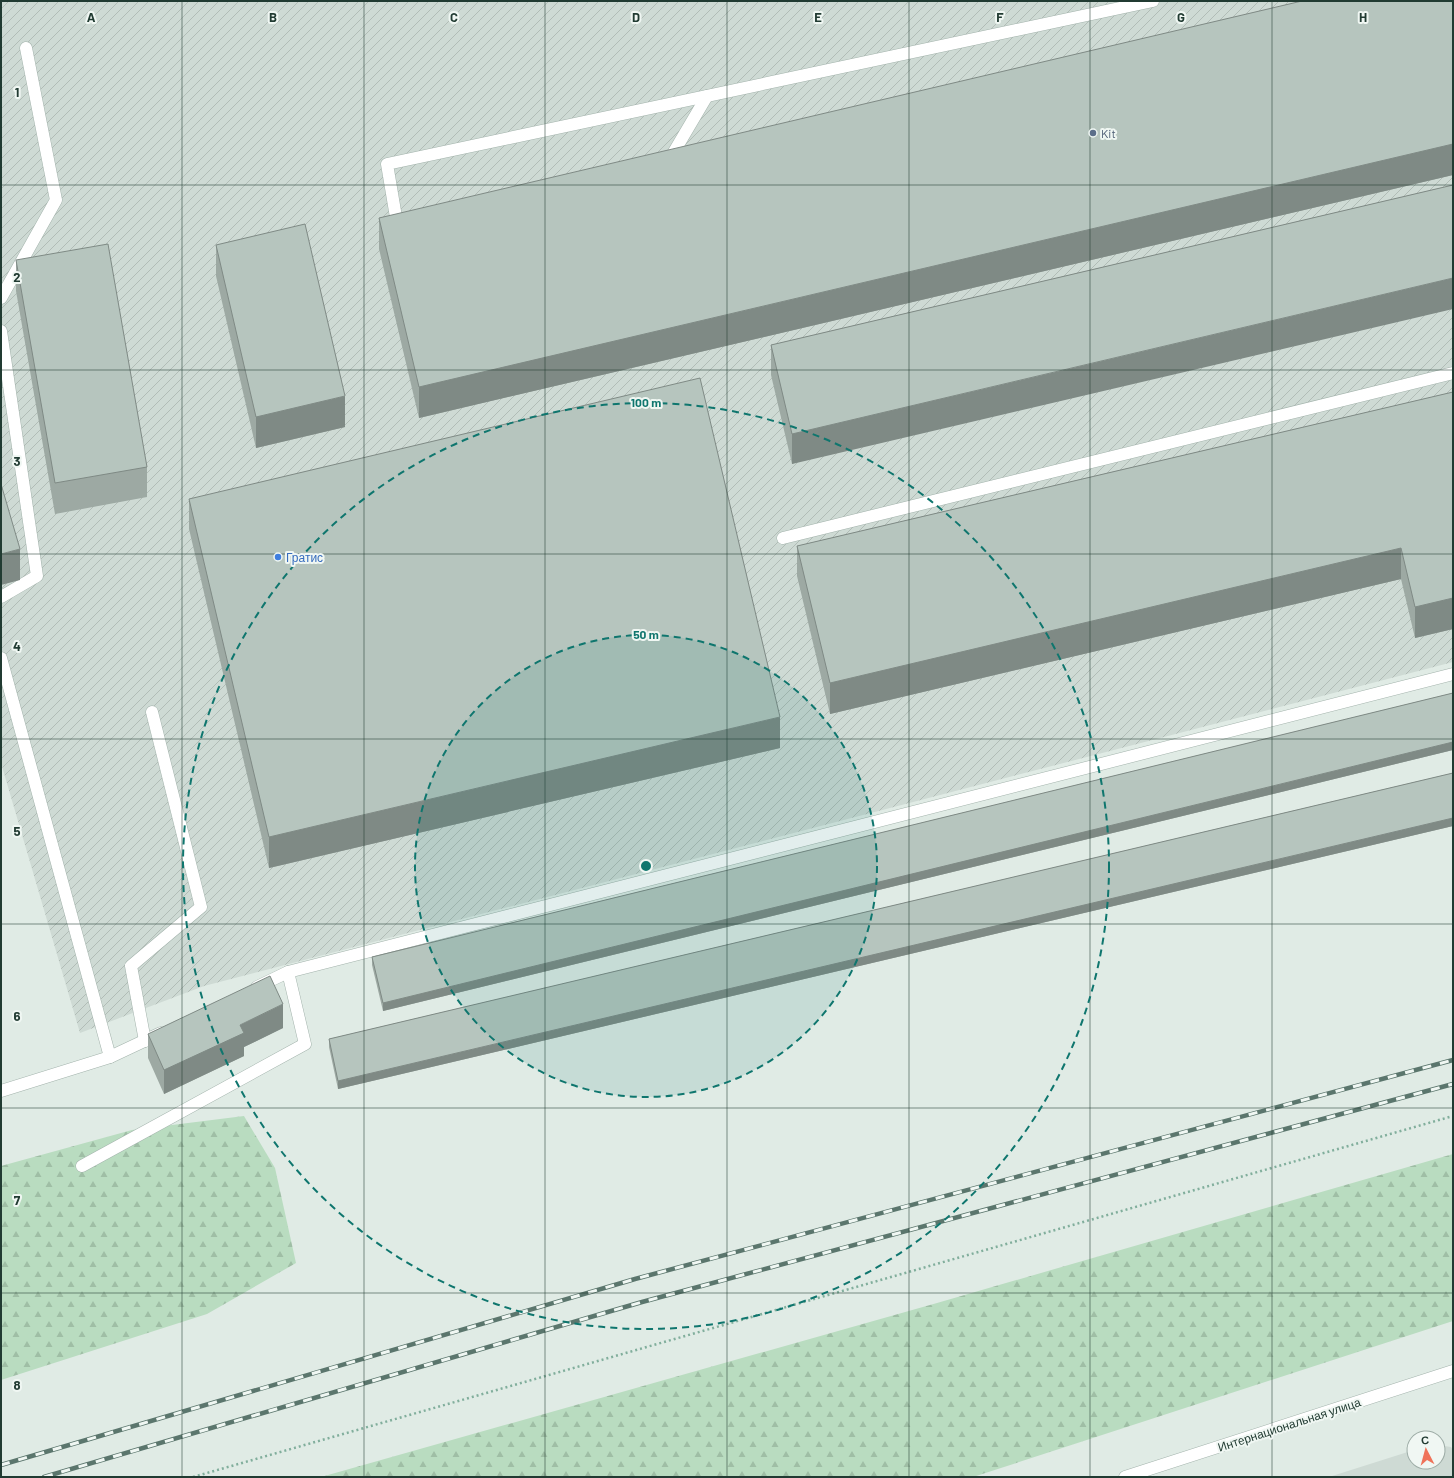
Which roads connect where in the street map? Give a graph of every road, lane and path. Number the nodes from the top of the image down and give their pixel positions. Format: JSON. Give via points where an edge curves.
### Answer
{"nodes":[{"id":1,"x":1153,"y":1,"type":"edge"},
{"id":2,"x":26,"y":48,"type":"dead end"},
{"id":3,"x":707,"y":96,"type":"junction"},
{"id":4,"x":663,"y":171,"type":"edge"},
{"id":5,"x":407,"y":234,"type":"edge"},
{"id":6,"x":1,"y":298,"type":"edge"},
{"id":7,"x":1,"y":332,"type":"edge"},
{"id":8,"x":1453,"y":373,"type":"edge"},
{"id":9,"x":783,"y":538,"type":"dead end"},
{"id":10,"x":1,"y":597,"type":"edge"},
{"id":11,"x":1,"y":658,"type":"edge"},
{"id":12,"x":1453,"y":674,"type":"edge"},
{"id":13,"x":152,"y":712,"type":"dead end"},
{"id":14,"x":288,"y":972,"type":"junction"},
{"id":15,"x":245,"y":993,"type":"edge"},
{"id":16,"x":173,"y":1027,"type":"edge"},
{"id":17,"x":145,"y":1041,"type":"junction"},
{"id":18,"x":110,"y":1057,"type":"junction"},
{"id":19,"x":1,"y":1091,"type":"edge"},
{"id":20,"x":1453,"y":1116,"type":"edge"},
{"id":21,"x":82,"y":1166,"type":"dead end"},
{"id":22,"x":1453,"y":1371,"type":"edge"},
{"id":23,"x":193,"y":1477,"type":"edge"},
{"id":24,"x":1124,"y":1477,"type":"edge"}],
"edges":[{"from":1,"to":3,"type":"street"},
{"from":2,"to":6,"type":"street","via":[[56,200]]},
{"from":3,"to":4,"type":"street"},
{"from":3,"to":5,"type":"street","via":[[387,164],[399,236]]},
{"from":7,"to":10,"type":"street","via":[[37,576]]},
{"from":8,"to":9,"type":"street"},
{"from":11,"to":18,"type":"street"},
{"from":12,"to":14,"type":"street"},
{"from":13,"to":17,"type":"street","via":[[201,907],[131,966]]},
{"from":14,"to":15,"type":"street"},
{"from":14,"to":21,"type":"street","via":[[305,1044]]},
{"from":16,"to":17,"type":"street"},
{"from":17,"to":18,"type":"street"},
{"from":18,"to":19,"type":"street"},
{"from":20,"to":23,"type":"path"},
{"from":22,"to":24,"type":"street","name":"Интернациональная улица"}]}
